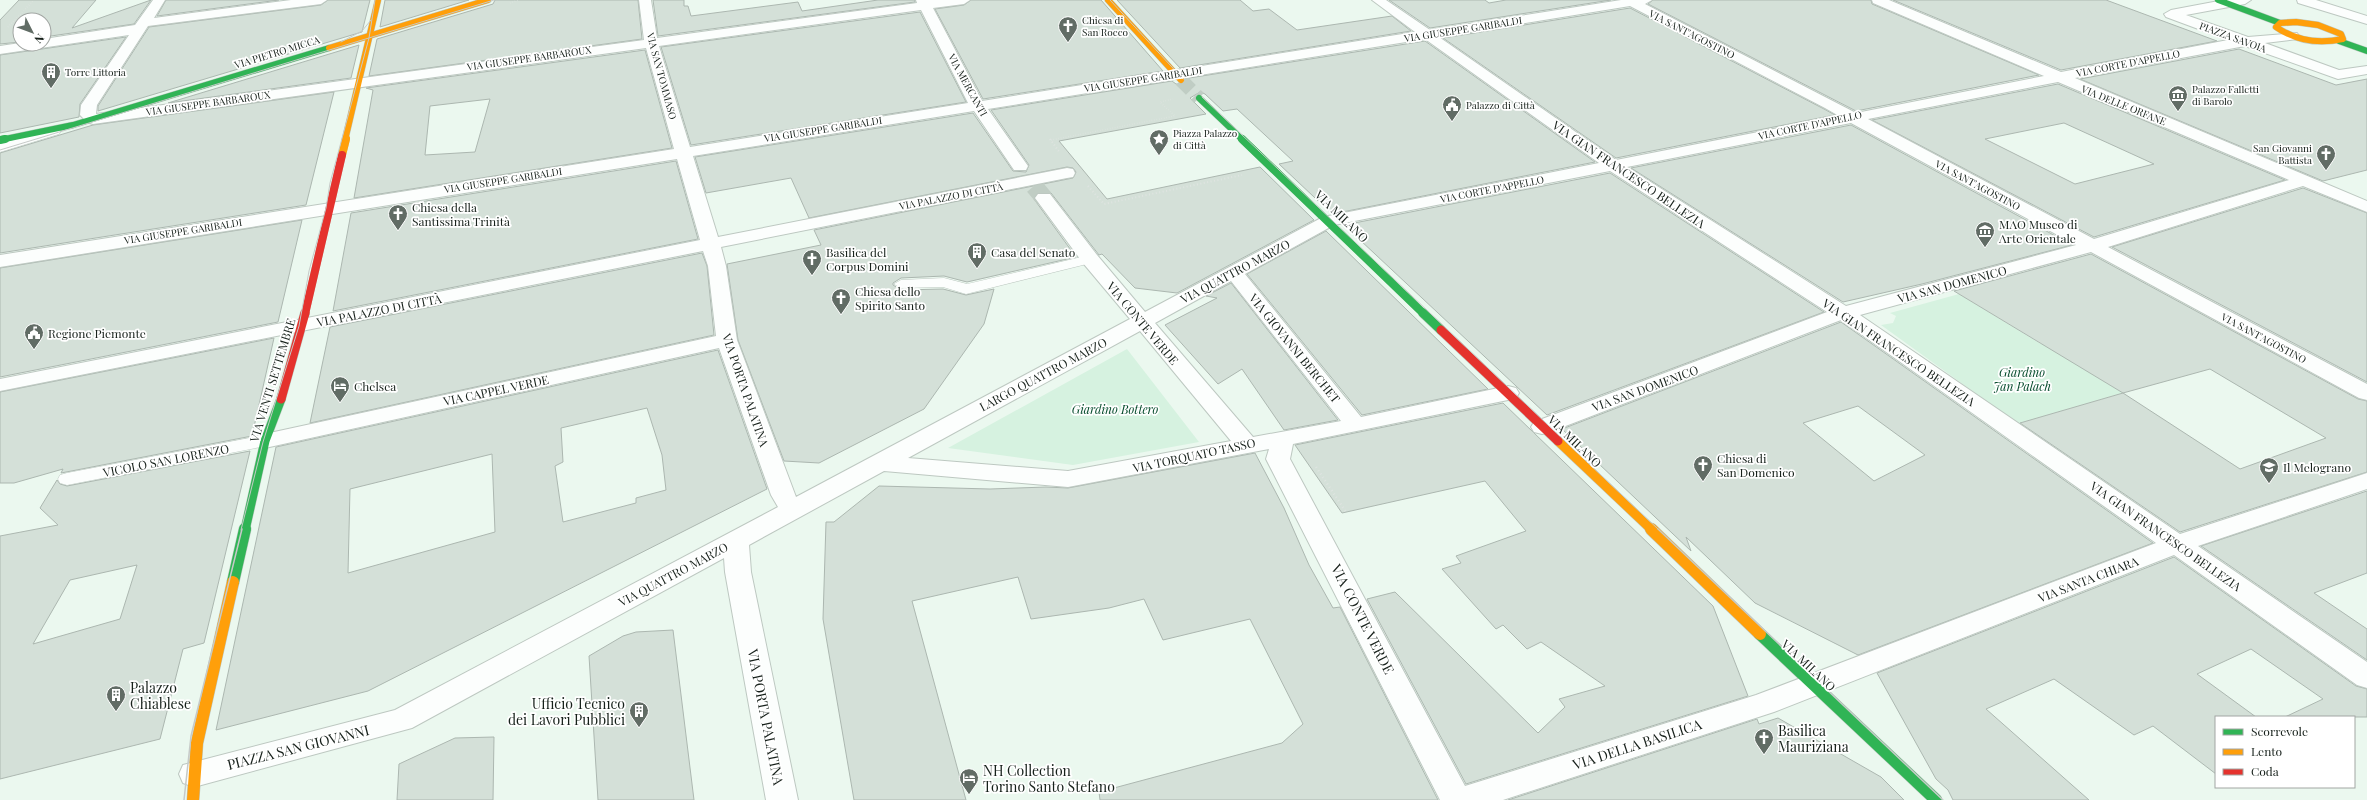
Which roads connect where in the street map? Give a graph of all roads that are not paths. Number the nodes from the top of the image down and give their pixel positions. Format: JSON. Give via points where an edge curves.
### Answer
{"nodes":[{"id":1,"x":159,"y":0,"type":"edge"},
{"id":2,"x":322,"y":0,"type":"edge"},
{"id":3,"x":378,"y":0,"type":"edge"},
{"id":4,"x":488,"y":0,"type":"edge"},
{"id":5,"x":964,"y":0,"type":"edge"},
{"id":6,"x":1108,"y":0,"type":"edge"},
{"id":7,"x":1378,"y":0,"type":"edge"},
{"id":8,"x":1878,"y":0,"type":"edge"},
{"id":9,"x":2245,"y":0,"type":"edge"},
{"id":10,"x":2303,"y":0,"type":"edge"},
{"id":11,"x":1635,"y":1,"type":"edge"},
{"id":12,"x":645,"y":2,"type":"edge"},
{"id":13,"x":2223,"y":2,"type":"edge"},
{"id":14,"x":924,"y":3,"type":"edge"},
{"id":15,"x":2367,"y":20,"type":"edge"},
{"id":16,"x":2280,"y":23,"type":"junction"},
{"id":17,"x":141,"y":26,"type":"junction"},
{"id":18,"x":2328,"y":28,"type":"junction"},
{"id":19,"x":1427,"y":34,"type":"junction"},
{"id":20,"x":371,"y":36,"type":"junction"},
{"id":21,"x":2292,"y":36,"type":"junction"},
{"id":22,"x":2338,"y":41,"type":"junction"},
{"id":23,"x":52,"y":42,"type":"edge"},
{"id":24,"x":651,"y":42,"type":"junction"},
{"id":25,"x":2247,"y":42,"type":"junction"},
{"id":26,"x":12,"y":48,"type":"edge"},
{"id":27,"x":0,"y":50,"type":"edge"},
{"id":28,"x":2367,"y":51,"type":"edge"},
{"id":29,"x":2367,"y":70,"type":"edge"},
{"id":30,"x":1178,"y":77,"type":"junction"},
{"id":31,"x":2056,"y":77,"type":"junction"},
{"id":32,"x":359,"y":82,"type":"junction"},
{"id":33,"x":1199,"y":98,"type":"tunnel mouth"},
{"id":34,"x":977,"y":105,"type":"junction"},
{"id":35,"x":1851,"y":116,"type":"junction"},
{"id":36,"x":93,"y":119,"type":"junction"},
{"id":37,"x":73,"y":125,"type":"junction"},
{"id":38,"x":0,"y":140,"type":"edge"},
{"id":39,"x":0,"y":148,"type":"edge"},
{"id":40,"x":683,"y":151,"type":"junction"},
{"id":41,"x":0,"y":154,"type":"edge"},
{"id":42,"x":1614,"y":165,"type":"junction"},
{"id":43,"x":1068,"y":173,"type":"dead end"},
{"id":44,"x":2306,"y":180,"type":"junction"},
{"id":45,"x":1031,"y":181,"type":"junction"},
{"id":46,"x":2367,"y":190,"type":"edge"},
{"id":47,"x":2343,"y":197,"type":"junction"},
{"id":48,"x":330,"y":207,"type":"junction"},
{"id":49,"x":2367,"y":207,"type":"edge"},
{"id":50,"x":1329,"y":221,"type":"junction"},
{"id":51,"x":710,"y":244,"type":"junction"},
{"id":52,"x":2092,"y":246,"type":"junction"},
{"id":53,"x":1090,"y":259,"type":"junction"},
{"id":54,"x":0,"y":261,"type":"edge"},
{"id":55,"x":1234,"y":272,"type":"junction"},
{"id":56,"x":901,"y":284,"type":"dead end"},
{"id":57,"x":1842,"y":313,"type":"junction"},
{"id":58,"x":1142,"y":321,"type":"junction"},
{"id":59,"x":302,"y":325,"type":"junction"},
{"id":60,"x":727,"y":340,"type":"junction"},
{"id":61,"x":0,"y":385,"type":"edge"},
{"id":62,"x":1508,"y":393,"type":"junction"},
{"id":63,"x":2367,"y":393,"type":"edge"},
{"id":64,"x":1356,"y":424,"type":"junction"},
{"id":65,"x":945,"y":427,"type":"joint"},
{"id":66,"x":1542,"y":427,"type":"junction"},
{"id":67,"x":1283,"y":437,"type":"junction"},
{"id":68,"x":265,"y":441,"type":"junction"},
{"id":69,"x":1246,"y":444,"type":"junction"},
{"id":70,"x":878,"y":463,"type":"junction"},
{"id":71,"x":67,"y":479,"type":"dead end"},
{"id":72,"x":2367,"y":481,"type":"edge"},
{"id":73,"x":792,"y":510,"type":"junction"},
{"id":74,"x":736,"y":540,"type":"junction"},
{"id":75,"x":2178,"y":544,"type":"junction"},
{"id":76,"x":2367,"y":677,"type":"edge"},
{"id":77,"x":1812,"y":684,"type":"junction"},
{"id":78,"x":402,"y":720,"type":"joint"},
{"id":79,"x":197,"y":743,"type":"joint"},
{"id":80,"x":194,"y":787,"type":"edge"},
{"id":81,"x":782,"y":800,"type":"edge"},
{"id":82,"x":1456,"y":800,"type":"edge"},
{"id":83,"x":1462,"y":800,"type":"edge"},
{"id":84,"x":1936,"y":800,"type":"edge"}],
"edges":[{"from":1,"to":17,"type":"street"},
{"from":2,"to":17,"type":"street"},
{"from":3,"to":20,"type":"street","name":"VIA VENTI SETTEMBRE"},
{"from":4,"to":20,"type":"street","name":"VIA PIETRO MICCA"},
{"from":5,"to":14,"type":"street","name":"VIA GIUSEPPE BARBAROUX"},
{"from":6,"to":30,"type":"street"},
{"from":7,"to":19,"type":"street","name":"VIA GIAN FRANCESCO BELLEZIA"},
{"from":8,"to":31,"type":"street","name":"VIA DELLE ORFANE"},
{"from":9,"to":13,"type":"street","name":"PIAZZA SAVOIA"},
{"from":10,"to":15,"type":"street"},
{"from":11,"to":19,"type":"street","name":"VIA GIUSEPPE GARIBALDI"},
{"from":11,"to":35,"type":"street","name":"VIA SANT'AGOSTINO"},
{"from":12,"to":24,"type":"street","name":"VIA SAN TOMMASO"},
{"from":13,"to":16,"type":"street"},
{"from":13,"to":25,"type":"street","name":"PIAZZA SAVOIA","via":[[2171,14]]},
{"from":14,"to":24,"type":"street","name":"VIA GIUSEPPE BARBAROUX"},
{"from":14,"to":34,"type":"street","name":"VIA MERCANTI"},
{"from":15,"to":18,"type":"street"},
{"from":16,"to":18,"type":"street","via":[[2296,22]]},
{"from":16,"to":21,"type":"street","name":"PIAZZA SAVOIA","via":[[2277,24],[2277,28]]},
{"from":17,"to":23,"type":"street"},
{"from":17,"to":36,"type":"street","via":[[89,105],[88,115]]},
{"from":18,"to":22,"type":"street","via":[[2341,34],[2342,39]]},
{"from":19,"to":30,"type":"street","name":"VIA GIUSEPPE GARIBALDI"},
{"from":19,"to":42,"type":"street","name":"VIA GIAN FRANCESCO BELLEZIA"},
{"from":20,"to":32,"type":"street","name":"VIA VENTI SETTEMBRE"},
{"from":20,"to":36,"type":"street","name":"VIA PIETRO MICCA"},
{"from":21,"to":22,"type":"street","name":"PIAZZA SAVOIA","via":[[2312,41]]},
{"from":21,"to":25,"type":"street","name":"VIA CORTE D'APPELLO"},
{"from":22,"to":28,"type":"street","name":"PIAZZA SAVOIA"},
{"from":24,"to":32,"type":"street","name":"VIA GIUSEPPE BARBAROUX"},
{"from":24,"to":40,"type":"street","name":"VIA SAN TOMMASO"},
{"from":25,"to":29,"type":"street","name":"PIAZZA SAVOIA","via":[[2338,75]]},
{"from":25,"to":31,"type":"street","name":"VIA CORTE D'APPELLO"},
{"from":26,"to":27,"type":"street"},
{"from":30,"to":34,"type":"street","name":"VIA GIUSEPPE GARIBALDI"},
{"from":31,"to":35,"type":"street","name":"VIA CORTE D'APPELLO"},
{"from":31,"to":44,"type":"street","name":"VIA DELLE ORFANE"},
{"from":32,"to":36,"type":"street","name":"VIA GIUSEPPE BARBAROUX"},
{"from":32,"to":48,"type":"street","name":"VIA VENTI SETTEMBRE"},
{"from":33,"to":50,"type":"street","name":"VIA MILANO"},
{"from":34,"to":40,"type":"street","name":"VIA GIUSEPPE GARIBALDI"},
{"from":34,"to":45,"type":"street","name":"VIA MERCANTI"},
{"from":35,"to":42,"type":"street","name":"VIA CORTE D'APPELLO"},
{"from":35,"to":52,"type":"street","name":"VIA SANT'AGOSTINO"},
{"from":36,"to":37,"type":"street","name":"VIA PIETRO MICCA"},
{"from":37,"to":38,"type":"street"},
{"from":37,"to":39,"type":"lane"},
{"from":37,"to":41,"type":"street"},
{"from":40,"to":48,"type":"street","name":"VIA GIUSEPPE GARIBALDI"},
{"from":40,"to":51,"type":"street","name":"VIA PORTA PALATINA"},
{"from":42,"to":50,"type":"street","name":"VIA CORTE D'APPELLO"},
{"from":42,"to":57,"type":"street","name":"VIA GIAN FRANCESCO BELLEZIA"},
{"from":43,"to":45,"type":"street","name":"VIA PALAZZO DI CITTÀ"},
{"from":44,"to":47,"type":"street"},
{"from":44,"to":52,"type":"street","name":"VIA SAN DOMENICO"},
{"from":45,"to":51,"type":"street","name":"VIA PALAZZO DI CITTÀ"},
{"from":45,"to":53,"type":"street","name":"VIA CONTE VERDE"},
{"from":46,"to":47,"type":"street"},
{"from":47,"to":49,"type":"street"},
{"from":48,"to":54,"type":"street","name":"VIA GIUSEPPE GARIBALDI"},
{"from":48,"to":59,"type":"street","name":"VIA VENTI SETTEMBRE"},
{"from":50,"to":55,"type":"street","name":"VIA QUATTRO MARZO"},
{"from":50,"to":62,"type":"street","name":"VIA MILANO"},
{"from":51,"to":59,"type":"street","name":"VIA PALAZZO DI CITTÀ"},
{"from":51,"to":60,"type":"street","name":"VIA PORTA PALATINA","via":[[717,266]]},
{"from":52,"to":57,"type":"street","name":"VIA SAN DOMENICO"},
{"from":52,"to":63,"type":"street","name":"VIA SANT'AGOSTINO"},
{"from":53,"to":56,"type":"lane","via":[[966,289],[944,282]]},
{"from":53,"to":58,"type":"street","name":"VIA CONTE VERDE"},
{"from":55,"to":58,"type":"street","name":"VIA QUATTRO MARZO"},
{"from":55,"to":64,"type":"street","name":"VIA GIOVANNI BERCHET"},
{"from":57,"to":66,"type":"street","name":"VIA SAN DOMENICO"},
{"from":57,"to":75,"type":"street","name":"VIA GIAN FRANCESCO BELLEZIA"},
{"from":58,"to":65,"type":"street","name":"LARGO QUATTRO MARZO"},
{"from":58,"to":69,"type":"street","name":"VIA CONTE VERDE"},
{"from":59,"to":61,"type":"street","name":"VIA PALAZZO DI CITTÀ"},
{"from":59,"to":68,"type":"street","name":"VIA VENTI SETTEMBRE","via":[[286,384]]},
{"from":60,"to":68,"type":"street","name":"VIA CAPPEL VERDE"},
{"from":60,"to":73,"type":"street","name":"VIA PORTA PALATINA","via":[[783,495]]},
{"from":62,"to":64,"type":"street","name":"VIA TORQUATO TASSO"},
{"from":62,"to":66,"type":"street","name":"VIA MILANO"},
{"from":64,"to":67,"type":"street","name":"VIA TORQUATO TASSO"},
{"from":65,"to":70,"type":"street","name":"VIA QUATTRO MARZO"},
{"from":66,"to":77,"type":"street","name":"VIA MILANO"},
{"from":67,"to":69,"type":"street","name":"VIA TORQUATO TASSO"},
{"from":67,"to":82,"type":"street","name":"VIA CONTE VERDE","via":[[1278,459]]},
{"from":68,"to":71,"type":"lane","name":"VICOLO SAN LORENZO"},
{"from":68,"to":79,"type":"street","name":"VIA VENTI SETTEMBRE"},
{"from":69,"to":70,"type":"street","name":"VIA TORQUATO TASSO","via":[[1160,463],[1068,479]]},
{"from":70,"to":73,"type":"street","name":"VIA QUATTRO MARZO"},
{"from":72,"to":75,"type":"street","name":"VIA SANTA CHIARA"},
{"from":73,"to":74,"type":"street","name":"VIA QUATTRO MARZO"},
{"from":74,"to":78,"type":"street","name":"VIA QUATTRO MARZO"},
{"from":74,"to":81,"type":"street","name":"VIA PORTA PALATINA","via":[[738,572]]},
{"from":75,"to":76,"type":"street","name":"VIA GIAN FRANCESCO BELLEZIA"},
{"from":75,"to":77,"type":"street","name":"VIA SANTA CHIARA"},
{"from":77,"to":83,"type":"street","name":"VIA DELLA BASILICA","via":[[1764,704]]},
{"from":77,"to":84,"type":"street","name":"VIA MILANO"},
{"from":78,"to":80,"type":"street","name":"PIAZZA SAN GIOVANNI"},
{"from":79,"to":80,"type":"street","name":"PIAZZA SAN GIOVANNI"}]}
